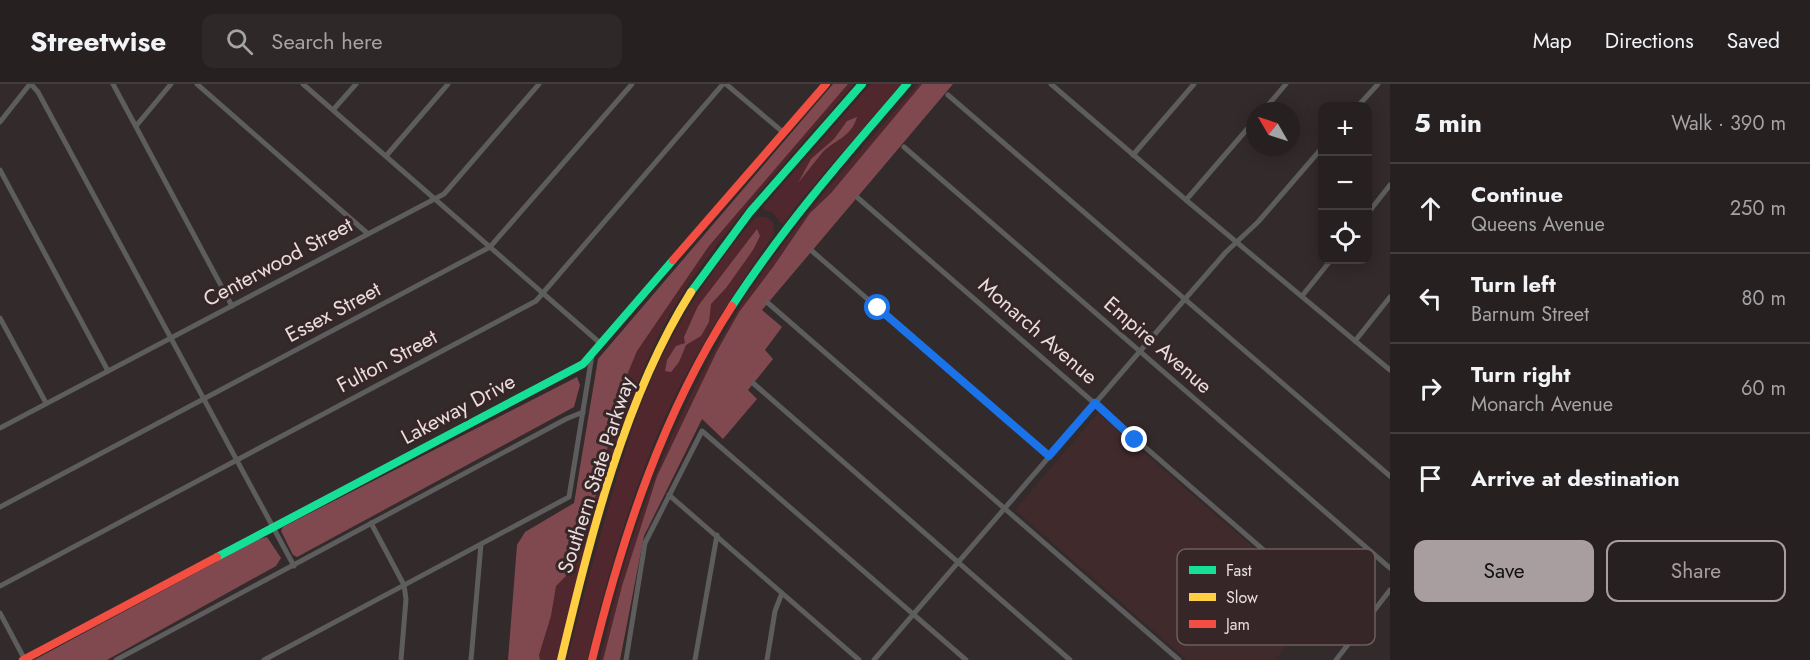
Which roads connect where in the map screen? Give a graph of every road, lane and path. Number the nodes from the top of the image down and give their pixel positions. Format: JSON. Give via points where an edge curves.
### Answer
{"nodes":[{"id":1,"x":31,"y":84,"type":"edge"},
{"id":2,"x":114,"y":84,"type":"edge"},
{"id":3,"x":171,"y":84,"type":"edge"},
{"id":4,"x":197,"y":84,"type":"edge"},
{"id":5,"x":303,"y":84,"type":"edge"},
{"id":6,"x":356,"y":84,"type":"edge"},
{"id":7,"x":448,"y":84,"type":"edge"},
{"id":8,"x":539,"y":84,"type":"edge"},
{"id":9,"x":632,"y":84,"type":"edge"},
{"id":10,"x":725,"y":84,"type":"edge"},
{"id":11,"x":826,"y":84,"type":"edge"},
{"id":12,"x":862,"y":84,"type":"edge"},
{"id":13,"x":907,"y":84,"type":"edge"},
{"id":14,"x":1051,"y":84,"type":"edge"},
{"id":15,"x":1182,"y":84,"type":"edge"},
{"id":16,"x":1194,"y":84,"type":"edge"},
{"id":17,"x":1286,"y":84,"type":"edge"},
{"id":18,"x":1378,"y":84,"type":"edge"},
{"id":19,"x":1189,"y":90,"type":"junction"},
{"id":20,"x":948,"y":95,"type":"dead end"},
{"id":21,"x":1271,"y":102,"type":"edge"},
{"id":22,"x":1362,"y":102,"type":"edge"},
{"id":23,"x":333,"y":110,"type":"junction"},
{"id":24,"x":0,"y":122,"type":"edge"},
{"id":25,"x":135,"y":126,"type":"junction"},
{"id":26,"x":1246,"y":130,"type":"edge"},
{"id":27,"x":784,"y":133,"type":"junction"},
{"id":28,"x":904,"y":147,"type":"dead end"},
{"id":29,"x":1132,"y":154,"type":"junction"},
{"id":30,"x":1318,"y":154,"type":"edge"},
{"id":31,"x":386,"y":156,"type":"junction"},
{"id":32,"x":0,"y":170,"type":"edge"},
{"id":33,"x":1390,"y":185,"type":"edge"},
{"id":34,"x":858,"y":198,"type":"dead end"},
{"id":35,"x":436,"y":199,"type":"junction"},
{"id":36,"x":1186,"y":200,"type":"junction"},
{"id":37,"x":1370,"y":210,"type":"edge"},
{"id":38,"x":367,"y":234,"type":"junction"},
{"id":39,"x":1236,"y":242,"type":"junction"},
{"id":40,"x":490,"y":247,"type":"junction"},
{"id":41,"x":812,"y":251,"type":"dead end"},
{"id":42,"x":1328,"y":264,"type":"edge"},
{"id":43,"x":544,"y":294,"type":"junction"},
{"id":44,"x":1302,"y":296,"type":"junction"},
{"id":45,"x":1390,"y":297,"type":"edge"},
{"id":46,"x":1185,"y":299,"type":"junction"},
{"id":47,"x":768,"y":303,"type":"dead end"},
{"id":48,"x":232,"y":306,"type":"junction"},
{"id":49,"x":0,"y":318,"type":"edge"},
{"id":50,"x":170,"y":339,"type":"junction"},
{"id":51,"x":1355,"y":341,"type":"junction"},
{"id":52,"x":600,"y":343,"type":"junction"},
{"id":53,"x":1140,"y":352,"type":"junction"},
{"id":54,"x":593,"y":354,"type":"junction"},
{"id":55,"x":1390,"y":370,"type":"edge"},
{"id":56,"x":108,"y":371,"type":"junction"},
{"id":57,"x":753,"y":383,"type":"dead end"},
{"id":58,"x":203,"y":399,"type":"junction"},
{"id":59,"x":1095,"y":403,"type":"junction"},
{"id":60,"x":46,"y":404,"type":"junction"},
{"id":61,"x":583,"y":412,"type":"junction"},
{"id":62,"x":0,"y":428,"type":"edge"},
{"id":63,"x":1049,"y":456,"type":"junction"},
{"id":64,"x":236,"y":460,"type":"junction"},
{"id":65,"x":1390,"y":476,"type":"edge"},
{"id":66,"x":669,"y":495,"type":"junction"},
{"id":67,"x":0,"y":507,"type":"edge"},
{"id":68,"x":1004,"y":510,"type":"junction"},
{"id":69,"x":371,"y":523,"type":"junction"},
{"id":70,"x":272,"y":527,"type":"junction"},
{"id":71,"x":717,"y":535,"type":"junction"},
{"id":72,"x":481,"y":544,"type":"junction"},
{"id":73,"x":1263,"y":549,"type":"edge"},
{"id":74,"x":1368,"y":549,"type":"edge"},
{"id":75,"x":1375,"y":555,"type":"edge"},
{"id":76,"x":958,"y":562,"type":"junction"},
{"id":77,"x":294,"y":566,"type":"junction"},
{"id":78,"x":1390,"y":568,"type":"edge"},
{"id":79,"x":404,"y":585,"type":"junction"},
{"id":80,"x":0,"y":586,"type":"edge"},
{"id":81,"x":1390,"y":590,"type":"edge"},
{"id":82,"x":782,"y":593,"type":"junction"},
{"id":83,"x":1375,"y":610,"type":"edge"},
{"id":84,"x":0,"y":613,"type":"edge"},
{"id":85,"x":913,"y":614,"type":"junction"},
{"id":86,"x":1348,"y":645,"type":"edge"},
{"id":87,"x":24,"y":660,"type":"edge"},
{"id":88,"x":116,"y":660,"type":"edge"},
{"id":89,"x":264,"y":660,"type":"edge"},
{"id":90,"x":401,"y":660,"type":"edge"},
{"id":91,"x":471,"y":660,"type":"edge"},
{"id":92,"x":561,"y":660,"type":"edge"},
{"id":93,"x":592,"y":660,"type":"edge"},
{"id":94,"x":626,"y":660,"type":"edge"},
{"id":95,"x":696,"y":660,"type":"edge"},
{"id":96,"x":767,"y":660,"type":"edge"},
{"id":97,"x":859,"y":660,"type":"edge"},
{"id":98,"x":874,"y":660,"type":"edge"},
{"id":99,"x":966,"y":660,"type":"edge"},
{"id":100,"x":1070,"y":660,"type":"edge"},
{"id":101,"x":1179,"y":660,"type":"edge"},
{"id":102,"x":1336,"y":660,"type":"edge"}],
"edges":[{"from":1,"to":24,"type":"street"},
{"from":1,"to":50,"type":"street"},
{"from":2,"to":25,"type":"street"},
{"from":3,"to":25,"type":"street"},
{"from":4,"to":38,"type":"street"},
{"from":5,"to":23,"type":"street"},
{"from":6,"to":23,"type":"street"},
{"from":7,"to":31,"type":"street"},
{"from":8,"to":35,"type":"street","name":"Centerwood Street"},
{"from":9,"to":40,"type":"street","name":"Essex Street"},
{"from":10,"to":27,"type":"street"},
{"from":10,"to":43,"type":"street","name":"Fulton Street"},
{"from":11,"to":27,"type":"main road","name":"Lakeway Drive"},
{"from":12,"to":92,"type":"main road","name":"Southern State Parkway","via":[[729,239],[690,293],[666,336],[626,429]]},
{"from":13,"to":93,"type":"main road","via":[[788,224],[740,292],[706,350],[643,486],[611,583]]},
{"from":14,"to":29,"type":"street"},
{"from":15,"to":19,"type":"street"},
{"from":16,"to":19,"type":"street"},
{"from":17,"to":21,"type":"street"},
{"from":18,"to":22,"type":"street"},
{"from":19,"to":29,"type":"street"},
{"from":20,"to":46,"type":"street"},
{"from":23,"to":31,"type":"street"},
{"from":25,"to":48,"type":"street"},
{"from":26,"to":36,"type":"street"},
{"from":27,"to":52,"type":"main road","name":"Lakeway Drive"},
{"from":28,"to":53,"type":"street","name":"Empire Avenue"},
{"from":29,"to":36,"type":"street"},
{"from":30,"to":39,"type":"street"},
{"from":31,"to":35,"type":"street"},
{"from":32,"to":56,"type":"street"},
{"from":33,"to":37,"type":"street"},
{"from":34,"to":59,"type":"street","name":"Monarch Avenue"},
{"from":35,"to":38,"type":"street","name":"Centerwood Street"},
{"from":35,"to":40,"type":"street"},
{"from":36,"to":39,"type":"street"},
{"from":38,"to":48,"type":"street","name":"Centerwood Street"},
{"from":39,"to":44,"type":"street"},
{"from":39,"to":46,"type":"street"},
{"from":40,"to":43,"type":"street"},
{"from":40,"to":58,"type":"street","name":"Essex Street"},
{"from":41,"to":63,"type":"street"},
{"from":42,"to":44,"type":"street"},
{"from":43,"to":52,"type":"street"},
{"from":43,"to":64,"type":"street","name":"Fulton Street"},
{"from":44,"to":51,"type":"street"},
{"from":45,"to":51,"type":"street"},
{"from":46,"to":53,"type":"street"},
{"from":46,"to":65,"type":"street"},
{"from":47,"to":68,"type":"street"},
{"from":48,"to":50,"type":"street","name":"Centerwood Street"},
{"from":49,"to":60,"type":"street"},
{"from":50,"to":56,"type":"street","name":"Centerwood Street"},
{"from":50,"to":58,"type":"street"},
{"from":51,"to":55,"type":"street"},
{"from":52,"to":54,"type":"main road","name":"Lakeway Drive"},
{"from":53,"to":59,"type":"street"},
{"from":53,"to":74,"type":"street","name":"Empire Avenue"},
{"from":54,"to":61,"type":"street"},
{"from":54,"to":70,"type":"main road","name":"Lakeway Drive","via":[[583,364]]},
{"from":56,"to":60,"type":"street","name":"Centerwood Street"},
{"from":57,"to":76,"type":"street"},
{"from":58,"to":64,"type":"street"},
{"from":58,"to":67,"type":"street","name":"Essex Street"},
{"from":59,"to":63,"type":"street"},
{"from":59,"to":73,"type":"street","name":"Monarch Avenue"},
{"from":60,"to":62,"type":"street","name":"Centerwood Street"},
{"from":61,"to":69,"type":"street"},
{"from":61,"to":72,"type":"street","via":[[569,497]]},
{"from":63,"to":68,"type":"street"},
{"from":64,"to":70,"type":"street"},
{"from":64,"to":80,"type":"street","name":"Fulton Street"},
{"from":66,"to":71,"type":"street"},
{"from":66,"to":85,"type":"street","via":[[702,431]]},
{"from":66,"to":94,"type":"street","via":[[645,543]]},
{"from":68,"to":76,"type":"street"},
{"from":68,"to":101,"type":"street"},
{"from":69,"to":77,"type":"street"},
{"from":69,"to":79,"type":"street"},
{"from":70,"to":77,"type":"street"},
{"from":70,"to":87,"type":"main road","name":"Lakeway Drive"},
{"from":71,"to":82,"type":"street"},
{"from":71,"to":95,"type":"street"},
{"from":72,"to":79,"type":"street"},
{"from":72,"to":91,"type":"street"},
{"from":75,"to":78,"type":"street","name":"Empire Avenue"},
{"from":76,"to":85,"type":"street"},
{"from":76,"to":100,"type":"street"},
{"from":77,"to":88,"type":"street"},
{"from":79,"to":89,"type":"street"},
{"from":79,"to":90,"type":"street"},
{"from":81,"to":83,"type":"street"},
{"from":82,"to":96,"type":"street"},
{"from":82,"to":97,"type":"street"},
{"from":84,"to":87,"type":"street"},
{"from":85,"to":98,"type":"street"},
{"from":85,"to":99,"type":"street"},
{"from":86,"to":102,"type":"street"}]}
